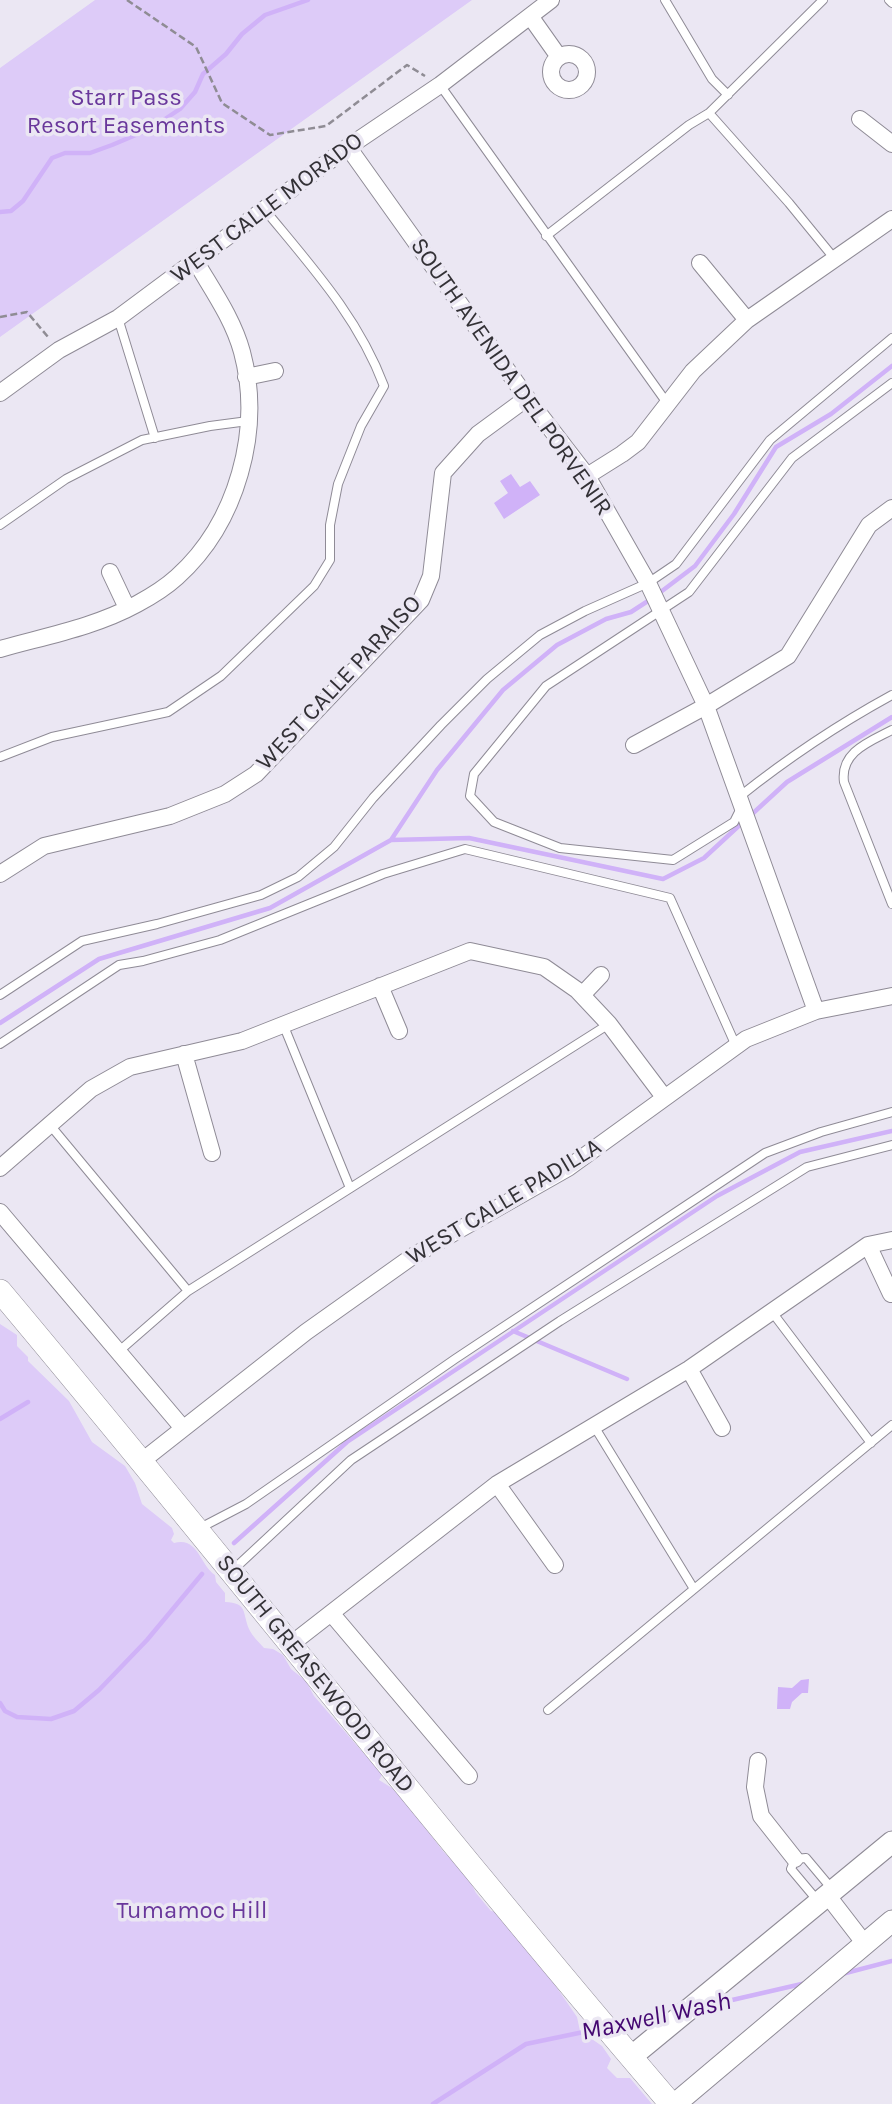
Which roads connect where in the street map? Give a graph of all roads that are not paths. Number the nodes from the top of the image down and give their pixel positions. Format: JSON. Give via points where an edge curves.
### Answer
{"nodes":[{"id":1,"x":551,"y":0,"type":"edge"},
{"id":2,"x":665,"y":0,"type":"edge"},
{"id":3,"x":823,"y":0,"type":"edge"},
{"id":4,"x":530,"y":16,"type":"junction"},
{"id":5,"x":559,"y":57,"type":"dead end"},
{"id":6,"x":440,"y":85,"type":"junction"},
{"id":7,"x":728,"y":94,"type":"junction"},
{"id":8,"x":709,"y":113,"type":"junction"},
{"id":9,"x":860,"y":119,"type":"dead end"},
{"id":10,"x":892,"y":144,"type":"edge"},
{"id":11,"x":348,"y":147,"type":"junction"},
{"id":12,"x":265,"y":210,"type":"junction"},
{"id":13,"x":892,"y":219,"type":"edge"},
{"id":14,"x":546,"y":236,"type":"junction"},
{"id":15,"x":834,"y":258,"type":"junction"},
{"id":16,"x":196,"y":262,"type":"junction"},
{"id":17,"x":700,"y":263,"type":"dead end"},
{"id":18,"x":118,"y":318,"type":"junction"},
{"id":19,"x":747,"y":320,"type":"junction"},
{"id":20,"x":892,"y":338,"type":"edge"},
{"id":21,"x":275,"y":371,"type":"dead end"},
{"id":22,"x":246,"y":377,"type":"junction"},
{"id":23,"x":892,"y":383,"type":"edge"},
{"id":24,"x":0,"y":393,"type":"edge"},
{"id":25,"x":527,"y":398,"type":"junction"},
{"id":26,"x":667,"y":403,"type":"junction"},
{"id":27,"x":248,"y":421,"type":"junction"},
{"id":28,"x":155,"y":438,"type":"junction"},
{"id":29,"x":587,"y":475,"type":"junction"},
{"id":30,"x":892,"y":508,"type":"edge"},
{"id":31,"x":0,"y":525,"type":"edge"},
{"id":32,"x":110,"y":572,"type":"dead end"},
{"id":33,"x":648,"y":583,"type":"junction"},
{"id":34,"x":127,"y":608,"type":"junction"},
{"id":35,"x":662,"y":611,"type":"junction"},
{"id":36,"x":0,"y":649,"type":"edge"},
{"id":37,"x":892,"y":695,"type":"edge"},
{"id":38,"x":706,"y":706,"type":"junction"},
{"id":39,"x":892,"y":730,"type":"edge"},
{"id":40,"x":634,"y":745,"type":"dead end"},
{"id":41,"x":0,"y":757,"type":"edge"},
{"id":42,"x":741,"y":803,"type":"junction"},
{"id":43,"x":0,"y":874,"type":"edge"},
{"id":44,"x":892,"y":904,"type":"edge"},
{"id":45,"x":601,"y":975,"type":"dead end"},
{"id":46,"x":380,"y":986,"type":"junction"},
{"id":47,"x":0,"y":995,"type":"edge"},
{"id":48,"x":582,"y":995,"type":"junction"},
{"id":49,"x":892,"y":996,"type":"edge"},
{"id":50,"x":816,"y":1011,"type":"junction"},
{"id":51,"x":283,"y":1024,"type":"junction"},
{"id":52,"x":609,"y":1024,"type":"junction"},
{"id":53,"x":399,"y":1031,"type":"dead end"},
{"id":54,"x":0,"y":1044,"type":"edge"},
{"id":55,"x":736,"y":1045,"type":"junction"},
{"id":56,"x":184,"y":1054,"type":"junction"},
{"id":57,"x":664,"y":1097,"type":"junction"},
{"id":58,"x":892,"y":1112,"type":"edge"},
{"id":59,"x":50,"y":1125,"type":"junction"},
{"id":60,"x":892,"y":1145,"type":"edge"},
{"id":61,"x":212,"y":1153,"type":"dead end"},
{"id":62,"x":0,"y":1168,"type":"edge"},
{"id":63,"x":350,"y":1188,"type":"junction"},
{"id":64,"x":0,"y":1212,"type":"edge"},
{"id":65,"x":892,"y":1240,"type":"edge"},
{"id":66,"x":868,"y":1245,"type":"junction"},
{"id":67,"x":0,"y":1291,"type":"edge"},
{"id":68,"x":188,"y":1291,"type":"junction"},
{"id":69,"x":891,"y":1294,"type":"edge"},
{"id":70,"x":772,"y":1312,"type":"junction"},
{"id":71,"x":118,"y":1352,"type":"junction"},
{"id":72,"x":689,"y":1369,"type":"junction"},
{"id":73,"x":892,"y":1425,"type":"edge"},
{"id":74,"x":594,"y":1426,"type":"junction"},
{"id":75,"x":182,"y":1427,"type":"junction"},
{"id":76,"x":722,"y":1428,"type":"dead end"},
{"id":77,"x":871,"y":1443,"type":"junction"},
{"id":78,"x":142,"y":1461,"type":"junction"},
{"id":79,"x":497,"y":1484,"type":"junction"},
{"id":80,"x":197,"y":1529,"type":"junction"},
{"id":81,"x":555,"y":1565,"type":"dead end"},
{"id":82,"x":231,"y":1572,"type":"junction"},
{"id":83,"x":694,"y":1589,"type":"junction"},
{"id":84,"x":331,"y":1613,"type":"junction"},
{"id":85,"x":290,"y":1645,"type":"junction"},
{"id":86,"x":548,"y":1710,"type":"dead end"},
{"id":87,"x":758,"y":1761,"type":"dead end"},
{"id":88,"x":469,"y":1776,"type":"dead end"},
{"id":89,"x":892,"y":1842,"type":"edge"},
{"id":90,"x":795,"y":1859,"type":"junction"},
{"id":91,"x":827,"y":1897,"type":"junction"},
{"id":92,"x":892,"y":1922,"type":"edge"},
{"id":93,"x":865,"y":1944,"type":"junction"},
{"id":94,"x":631,"y":2057,"type":"junction"},
{"id":95,"x":673,"y":2104,"type":"edge"}],
"edges":[{"from":1,"to":4,"type":"street","name":"WEST CALLE MORADO"},
{"from":2,"to":7,"type":"lane","via":[[712,79]]},
{"from":3,"to":7,"type":"lane"},
{"from":4,"to":5,"type":"street"},
{"from":4,"to":6,"type":"street","name":"WEST CALLE MORADO"},
{"from":6,"to":11,"type":"street","name":"WEST CALLE MORADO"},
{"from":6,"to":14,"type":"lane"},
{"from":7,"to":8,"type":"lane"},
{"from":8,"to":14,"type":"lane"},
{"from":8,"to":15,"type":"lane"},
{"from":9,"to":10,"type":"street"},
{"from":11,"to":12,"type":"street","name":"WEST CALLE MORADO"},
{"from":11,"to":25,"type":"street","name":"SOUTH AVENIDA DEL PORVENIR"},
{"from":12,"to":16,"type":"street","name":"WEST CALLE MORADO"},
{"from":12,"to":41,"type":"lane","via":[[349,314],[384,386],[361,426],[338,484],[330,525],[330,560],[314,586],[221,676],[168,712],[52,737]]},
{"from":13,"to":15,"type":"street"},
{"from":14,"to":26,"type":"lane"},
{"from":15,"to":19,"type":"street"},
{"from":16,"to":18,"type":"street","name":"WEST CALLE MORADO"},
{"from":16,"to":22,"type":"street","via":[[227,313],[242,351]]},
{"from":17,"to":19,"type":"street"},
{"from":18,"to":24,"type":"street","name":"WEST CALLE MORADO","via":[[59,350]]},
{"from":18,"to":28,"type":"lane"},
{"from":19,"to":26,"type":"street","via":[[693,370]]},
{"from":20,"to":33,"type":"lane","via":[[770,440],[677,564]]},
{"from":21,"to":22,"type":"street"},
{"from":22,"to":27,"type":"street"},
{"from":23,"to":35,"type":"lane","via":[[792,458],[689,592]]},
{"from":25,"to":29,"type":"street","name":"SOUTH AVENIDA DEL PORVENIR"},
{"from":25,"to":43,"type":"street","name":"WEST CALLE PARAISO","via":[[478,433],[443,473],[431,576],[421,600],[256,774],[225,794],[170,816],[44,846]]},
{"from":26,"to":29,"type":"street","via":[[638,442]]},
{"from":27,"to":28,"type":"lane"},
{"from":27,"to":34,"type":"street","via":[[246,449],[232,496],[209,541],[176,578]]},
{"from":28,"to":31,"type":"lane","via":[[142,440],[66,479]]},
{"from":29,"to":33,"type":"street","name":"SOUTH AVENIDA DEL PORVENIR"},
{"from":30,"to":38,"type":"street","via":[[869,525],[788,656]]},
{"from":32,"to":34,"type":"street"},
{"from":33,"to":35,"type":"street","name":"SOUTH AVENIDA DEL PORVENIR"},
{"from":33,"to":47,"type":"lane","via":[[540,635],[487,679],[382,789],[334,847],[298,877],[261,895],[82,941]]},
{"from":34,"to":36,"type":"street","via":[[94,624]]},
{"from":35,"to":38,"type":"street","name":"SOUTH AVENIDA DEL PORVENIR"},
{"from":35,"to":42,"type":"lane","via":[[546,686],[474,774],[470,796],[494,822],[559,848],[673,860],[734,822]]},
{"from":37,"to":42,"type":"lane","via":[[810,743]]},
{"from":38,"to":40,"type":"street"},
{"from":38,"to":42,"type":"street","name":"SOUTH AVENIDA DEL PORVENIR"},
{"from":39,"to":44,"type":"lane","via":[[850,756],[843,770]]},
{"from":42,"to":50,"type":"street"},
{"from":45,"to":48,"type":"street"},
{"from":46,"to":48,"type":"street","via":[[470,951],[544,967]]},
{"from":46,"to":51,"type":"street"},
{"from":46,"to":53,"type":"street"},
{"from":48,"to":52,"type":"street"},
{"from":49,"to":50,"type":"street","name":"WEST CALLE PADILLA"},
{"from":50,"to":55,"type":"street","name":"WEST CALLE PADILLA"},
{"from":51,"to":56,"type":"street","via":[[242,1041]]},
{"from":51,"to":63,"type":"lane"},
{"from":52,"to":57,"type":"street"},
{"from":52,"to":63,"type":"lane"},
{"from":54,"to":55,"type":"lane","via":[[119,965],[220,940],[383,874],[465,849],[670,898]]},
{"from":55,"to":57,"type":"street","name":"WEST CALLE PADILLA"},
{"from":56,"to":59,"type":"street","via":[[130,1067],[91,1088]]},
{"from":56,"to":61,"type":"street"},
{"from":57,"to":75,"type":"street","name":"WEST CALLE PADILLA","via":[[568,1168],[413,1256]]},
{"from":58,"to":80,"type":"lane","via":[[765,1153],[246,1504]]},
{"from":59,"to":62,"type":"street"},
{"from":59,"to":68,"type":"lane"},
{"from":60,"to":82,"type":"lane","via":[[807,1167],[560,1321],[351,1460]]},
{"from":63,"to":68,"type":"lane"},
{"from":64,"to":71,"type":"street"},
{"from":65,"to":66,"type":"street"},
{"from":66,"to":69,"type":"street"},
{"from":66,"to":70,"type":"street"},
{"from":67,"to":78,"type":"main road","name":"SOUTH GREASEWOOD ROAD"},
{"from":68,"to":71,"type":"lane"},
{"from":70,"to":72,"type":"street"},
{"from":70,"to":77,"type":"lane"},
{"from":71,"to":75,"type":"street"},
{"from":72,"to":74,"type":"street"},
{"from":72,"to":76,"type":"street"},
{"from":73,"to":77,"type":"lane"},
{"from":74,"to":79,"type":"street"},
{"from":74,"to":83,"type":"lane"},
{"from":75,"to":78,"type":"street","name":"WEST CALLE PADILLA"},
{"from":77,"to":83,"type":"lane"},
{"from":78,"to":80,"type":"main road","name":"SOUTH GREASEWOOD ROAD"},
{"from":79,"to":81,"type":"street"},
{"from":79,"to":84,"type":"street"},
{"from":80,"to":82,"type":"main road","name":"SOUTH GREASEWOOD ROAD"},
{"from":82,"to":85,"type":"main road","name":"SOUTH GREASEWOOD ROAD"},
{"from":83,"to":86,"type":"lane"},
{"from":84,"to":85,"type":"street"},
{"from":84,"to":88,"type":"street","name":"SOUTH GREASEWOOD ROAD"},
{"from":85,"to":94,"type":"main road","name":"SOUTH GREASEWOOD ROAD"},
{"from":87,"to":90,"type":"street","via":[[755,1787],[761,1816]]},
{"from":89,"to":91,"type":"street"},
{"from":90,"to":91,"type":"lane","via":[[806,1858]]},
{"from":90,"to":91,"type":"lane","via":[[791,1869]]},
{"from":91,"to":93,"type":"street"},
{"from":91,"to":94,"type":"street"},
{"from":92,"to":93,"type":"street"},
{"from":93,"to":95,"type":"street"},
{"from":94,"to":95,"type":"main road","name":"SOUTH GREASEWOOD ROAD"}]}
